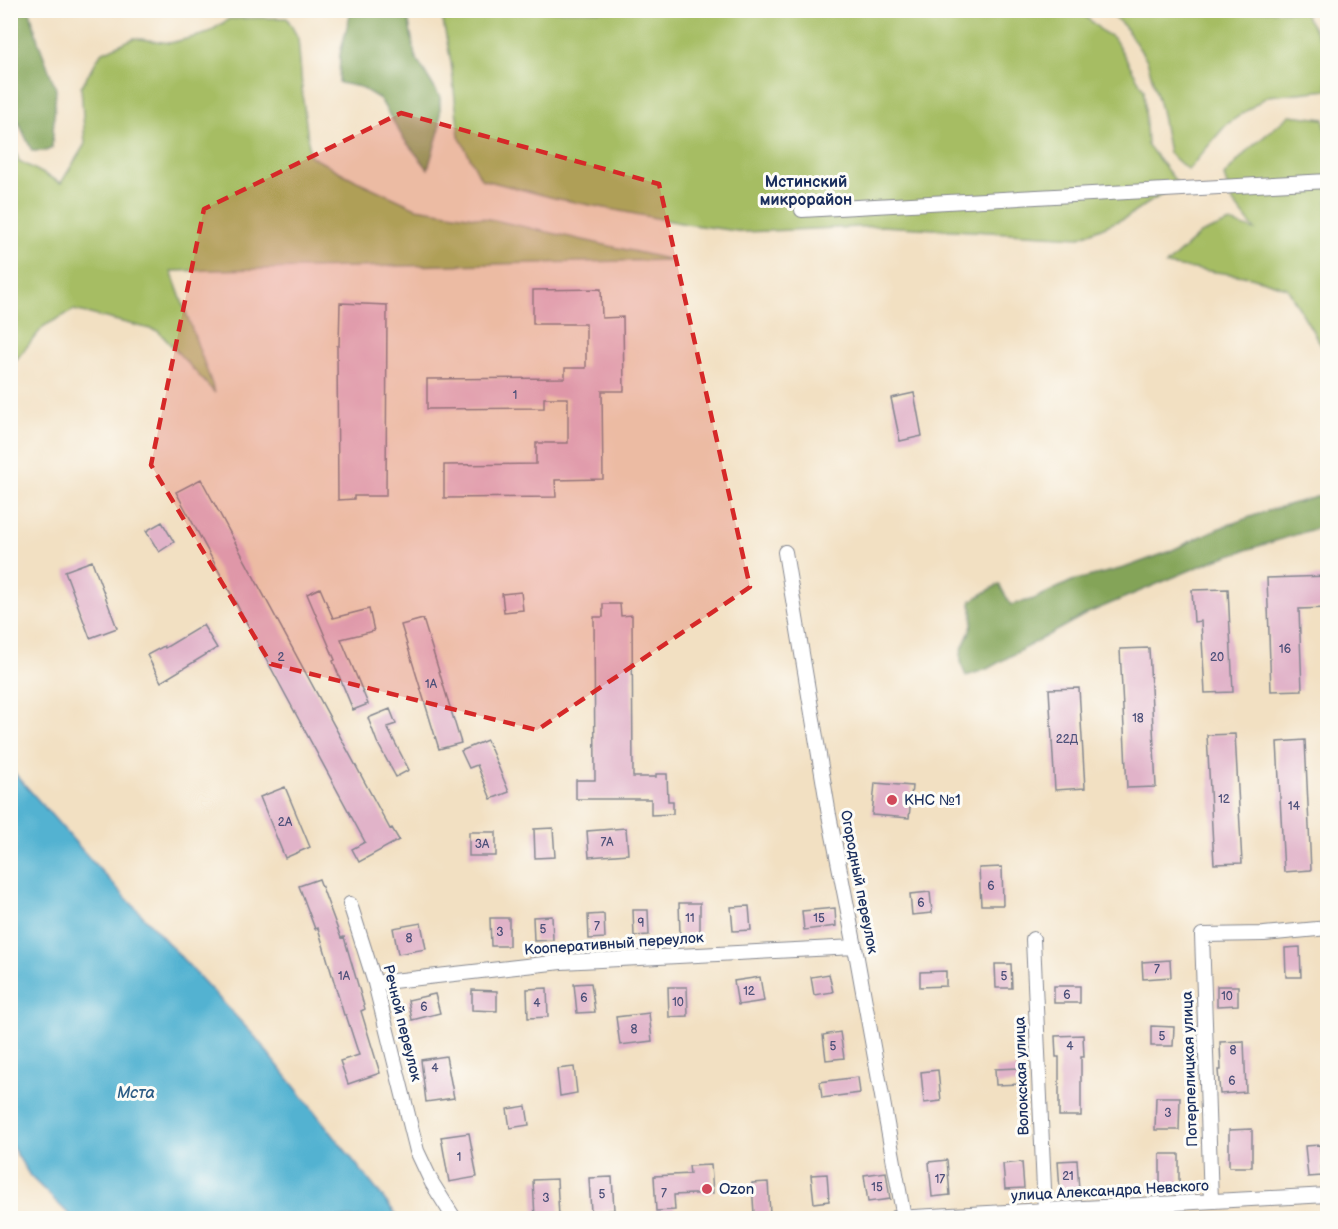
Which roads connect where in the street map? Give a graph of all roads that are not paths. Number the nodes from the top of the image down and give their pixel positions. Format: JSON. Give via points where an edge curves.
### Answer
{"nodes":[{"id":1,"x":1328,"y":181,"type":"edge"},
{"id":2,"x":802,"y":210,"type":"dead end"},
{"id":3,"x":785,"y":552,"type":"dead end"},
{"id":4,"x":350,"y":904,"type":"dead end"},
{"id":5,"x":1328,"y":928,"type":"edge"},
{"id":6,"x":1033,"y":939,"type":"dead end"},
{"id":7,"x":855,"y":947,"type":"junction"},
{"id":8,"x":375,"y":983,"type":"junction"},
{"id":9,"x":1328,"y":1195,"type":"edge"},
{"id":10,"x":1211,"y":1201,"type":"junction"},
{"id":11,"x":1045,"y":1212,"type":"junction"},
{"id":12,"x":454,"y":1218,"type":"edge"},
{"id":13,"x":900,"y":1218,"type":"edge"}],
"edges":[{"from":1,"to":2,"type":"street"},
{"from":3,"to":7,"type":"street","name":"Огородный переулок"},
{"from":4,"to":8,"type":"street","name":"Речной переулок"},
{"from":5,"to":10,"type":"street","name":"Потерпелицкая улица","via":[[1202,935]]},
{"from":6,"to":11,"type":"street","name":"Волокская улица"},
{"from":7,"to":8,"type":"street","name":"Кооперативный переулок","via":[[561,962]]},
{"from":7,"to":13,"type":"street","name":"Огородный переулок"},
{"from":8,"to":12,"type":"street","name":"Речной переулок","via":[[417,1152]]},
{"from":9,"to":10,"type":"street","name":"улица Александра Невского"},
{"from":10,"to":11,"type":"street","name":"улица Александра Невского"},
{"from":11,"to":13,"type":"street","name":"улица Александра Невского"}]}
